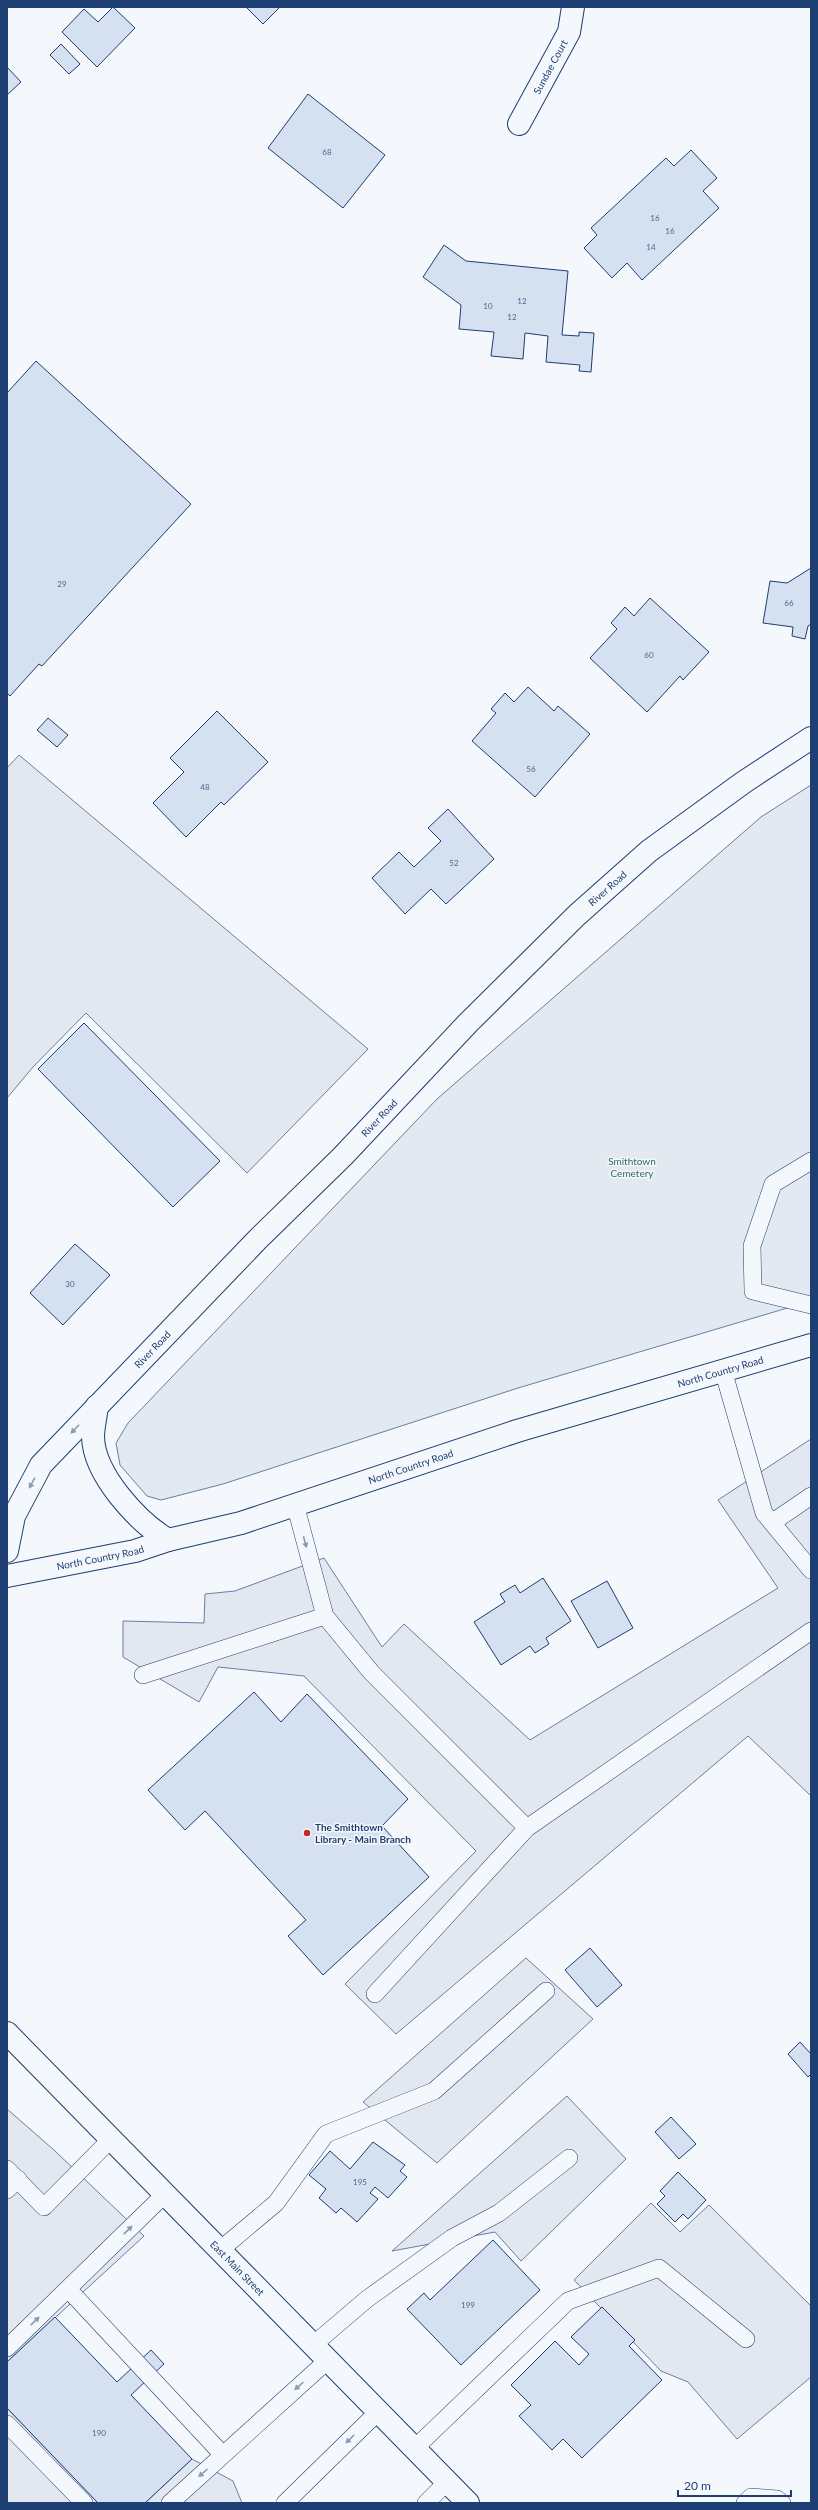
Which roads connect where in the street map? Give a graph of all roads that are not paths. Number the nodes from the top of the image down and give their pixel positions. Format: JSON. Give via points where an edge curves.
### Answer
{"nodes":[{"id":1,"x":573,"y":7,"type":"edge"},
{"id":2,"x":519,"y":124,"type":"dead end"},
{"id":3,"x":811,"y":738,"type":"edge"},
{"id":4,"x":811,"y":1161,"type":"edge"},
{"id":5,"x":811,"y":1305,"type":"edge"},
{"id":6,"x":811,"y":1345,"type":"edge"},
{"id":7,"x":723,"y":1370,"type":"junction"},
{"id":8,"x":97,"y":1406,"type":"junction"},
{"id":9,"x":811,"y":1496,"type":"edge"},
{"id":10,"x":295,"y":1504,"type":"junction"},
{"id":11,"x":774,"y":1522,"type":"junction"},
{"id":12,"x":168,"y":1540,"type":"junction"},
{"id":13,"x":7,"y":1551,"type":"edge"},
{"id":14,"x":811,"y":1570,"type":"edge"},
{"id":15,"x":7,"y":1576,"type":"edge"},
{"id":16,"x":325,"y":1616,"type":"junction"},
{"id":17,"x":811,"y":1631,"type":"edge"},
{"id":18,"x":142,"y":1675,"type":"dead end"},
{"id":19,"x":527,"y":1828,"type":"junction"},
{"id":20,"x":546,"y":1991,"type":"dead end"},
{"id":21,"x":375,"y":1994,"type":"dead end"},
{"id":22,"x":7,"y":2033,"type":"edge"},
{"id":23,"x":111,"y":2139,"type":"junction"},
{"id":24,"x":569,"y":2158,"type":"dead end"},
{"id":25,"x":10,"y":2179,"type":"edge"},
{"id":26,"x":165,"y":2194,"type":"junction"},
{"id":27,"x":220,"y":2250,"type":"junction"},
{"id":28,"x":68,"y":2289,"type":"junction"},
{"id":29,"x":746,"y":2339,"type":"dead end"},
{"id":30,"x":7,"y":2348,"type":"edge"},
{"id":31,"x":321,"y":2353,"type":"junction"},
{"id":32,"x":378,"y":2412,"type":"junction"},
{"id":33,"x":7,"y":2424,"type":"edge"},
{"id":34,"x":414,"y":2449,"type":"junction"},
{"id":35,"x":223,"y":2455,"type":"junction"},
{"id":36,"x":447,"y":2482,"type":"junction"},
{"id":37,"x":779,"y":2501,"type":"edge"},
{"id":38,"x":84,"y":2503,"type":"edge"},
{"id":39,"x":170,"y":2503,"type":"edge"},
{"id":40,"x":285,"y":2503,"type":"edge"},
{"id":41,"x":426,"y":2503,"type":"edge"},
{"id":42,"x":468,"y":2503,"type":"edge"},
{"id":43,"x":745,"y":2503,"type":"edge"}],
"edges":[{"from":1,"to":2,"type":"main road","name":"Sundae Court","via":[[569,32]]},
{"from":3,"to":8,"type":"main road","name":"River Road","via":[[744,782],[649,851],[577,916],[468,1023],[343,1156],[257,1240]]},
{"from":4,"to":5,"type":"lane","via":[[773,1184],[752,1246],[753,1291]]},
{"from":6,"to":7,"type":"main road","name":"North Country Road"},
{"from":7,"to":10,"type":"main road","name":"North Country Road","via":[[517,1431]]},
{"from":7,"to":11,"type":"lane","via":[[764,1513]]},
{"from":8,"to":12,"type":"main road","via":[[93,1437],[102,1468],[130,1508],[151,1530]]},
{"from":8,"to":13,"type":"main road","name":"River Road","one_way":true,"via":[[41,1465],[14,1516]]},
{"from":9,"to":11,"type":"lane"},
{"from":10,"to":12,"type":"main road","name":"North Country Road","via":[[241,1523]]},
{"from":10,"to":16,"type":"lane","one_way":true},
{"from":11,"to":14,"type":"lane"},
{"from":12,"to":15,"type":"main road","name":"North Country Road","via":[[135,1551]]},
{"from":16,"to":18,"type":"lane"},
{"from":16,"to":19,"type":"lane","via":[[371,1672]]},
{"from":17,"to":19,"type":"lane"},
{"from":19,"to":21,"type":"lane"},
{"from":20,"to":27,"type":"lane","via":[[434,2091],[326,2134],[276,2203]]},
{"from":22,"to":23,"type":"main road","name":"East Main Street"},
{"from":23,"to":25,"type":"lane","via":[[44,2208]]},
{"from":23,"to":26,"type":"main road","name":"East Main Street"},
{"from":24,"to":31,"type":"lane","via":[[499,2213],[452,2238],[367,2299]]},
{"from":26,"to":27,"type":"main road","name":"East Main Street"},
{"from":28,"to":26,"type":"lane","one_way":true},
{"from":27,"to":31,"type":"main road","name":"East Main Street"},
{"from":30,"to":28,"type":"lane","one_way":true},
{"from":28,"to":35,"type":"lane"},
{"from":29,"to":34,"type":"lane","via":[[659,2268],[568,2301]]},
{"from":31,"to":32,"type":"main road","name":"East Main Street"},
{"from":31,"to":35,"type":"lane","one_way":true},
{"from":32,"to":34,"type":"main road","name":"East Main Street"},
{"from":32,"to":40,"type":"lane","one_way":true},
{"from":33,"to":38,"type":"lane"},
{"from":34,"to":36,"type":"main road","name":"East Main Street"},
{"from":35,"to":39,"type":"lane","one_way":true},
{"from":36,"to":41,"type":"lane"},
{"from":36,"to":42,"type":"main road","name":"East Main Street"},
{"from":37,"to":43,"type":"lane","via":[[751,2497]]}]}
